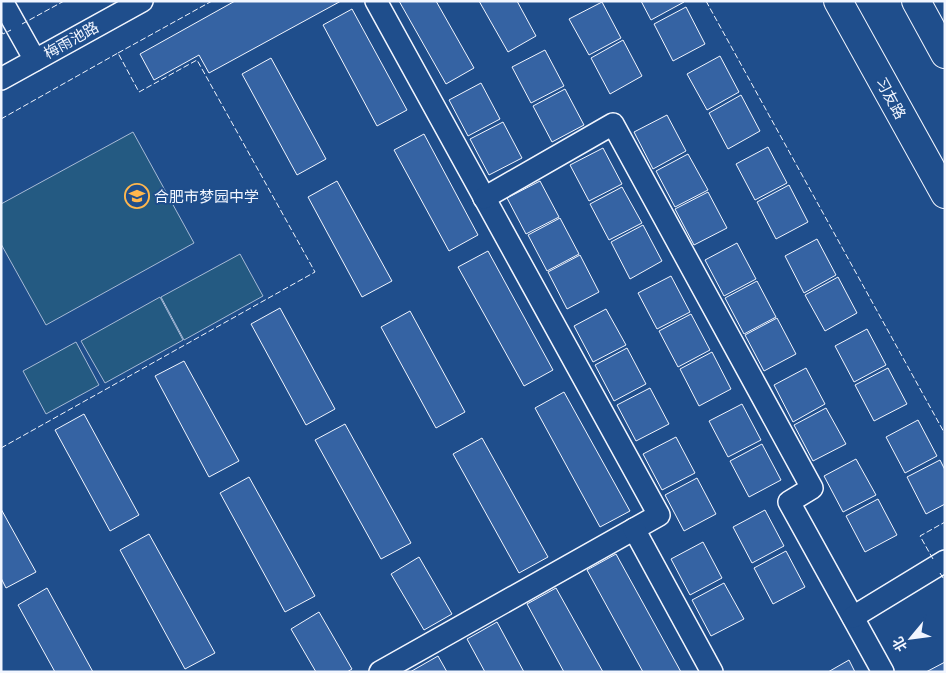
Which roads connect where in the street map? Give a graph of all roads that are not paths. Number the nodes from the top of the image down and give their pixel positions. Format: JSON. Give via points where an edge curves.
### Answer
{"nodes":[{"id":1,"x":2,"y":1,"type":"edge"},
{"id":2,"x":142,"y":1,"type":"edge"},
{"id":3,"x":376,"y":1,"type":"edge"},
{"id":4,"x":838,"y":1,"type":"edge"},
{"id":5,"x":916,"y":1,"type":"edge"},
{"id":6,"x":945,"y":54,"type":"edge"},
{"id":7,"x":35,"y":60,"type":"junction"},
{"id":8,"x":1,"y":79,"type":"edge"},
{"id":9,"x":945,"y":194,"type":"edge"},
{"id":10,"x":484,"y":198,"type":"junction"},
{"id":11,"x":634,"y":529,"type":"junction"},
{"id":12,"x":945,"y":561,"type":"edge"},
{"id":13,"x":852,"y":617,"type":"junction"},
{"id":14,"x":380,"y":672,"type":"edge"},
{"id":15,"x":712,"y":672,"type":"edge"},
{"id":16,"x":883,"y":672,"type":"edge"}],
"edges":[{"from":1,"to":7,"type":"street"},
{"from":2,"to":7,"type":"street","name":"梅雨池路"},
{"from":3,"to":10,"type":"street"},
{"from":4,"to":9,"type":"main road","name":"习友路"},
{"from":5,"to":6,"type":"main road"},
{"from":7,"to":8,"type":"street","name":"梅雨池路"},
{"from":10,"to":11,"type":"street","via":[[660,515]]},
{"from":10,"to":13,"type":"street","via":[[613,124],[812,488],[790,502]]},
{"from":11,"to":14,"type":"street"},
{"from":11,"to":15,"type":"street"},
{"from":12,"to":13,"type":"street"},
{"from":13,"to":16,"type":"street"}]}
